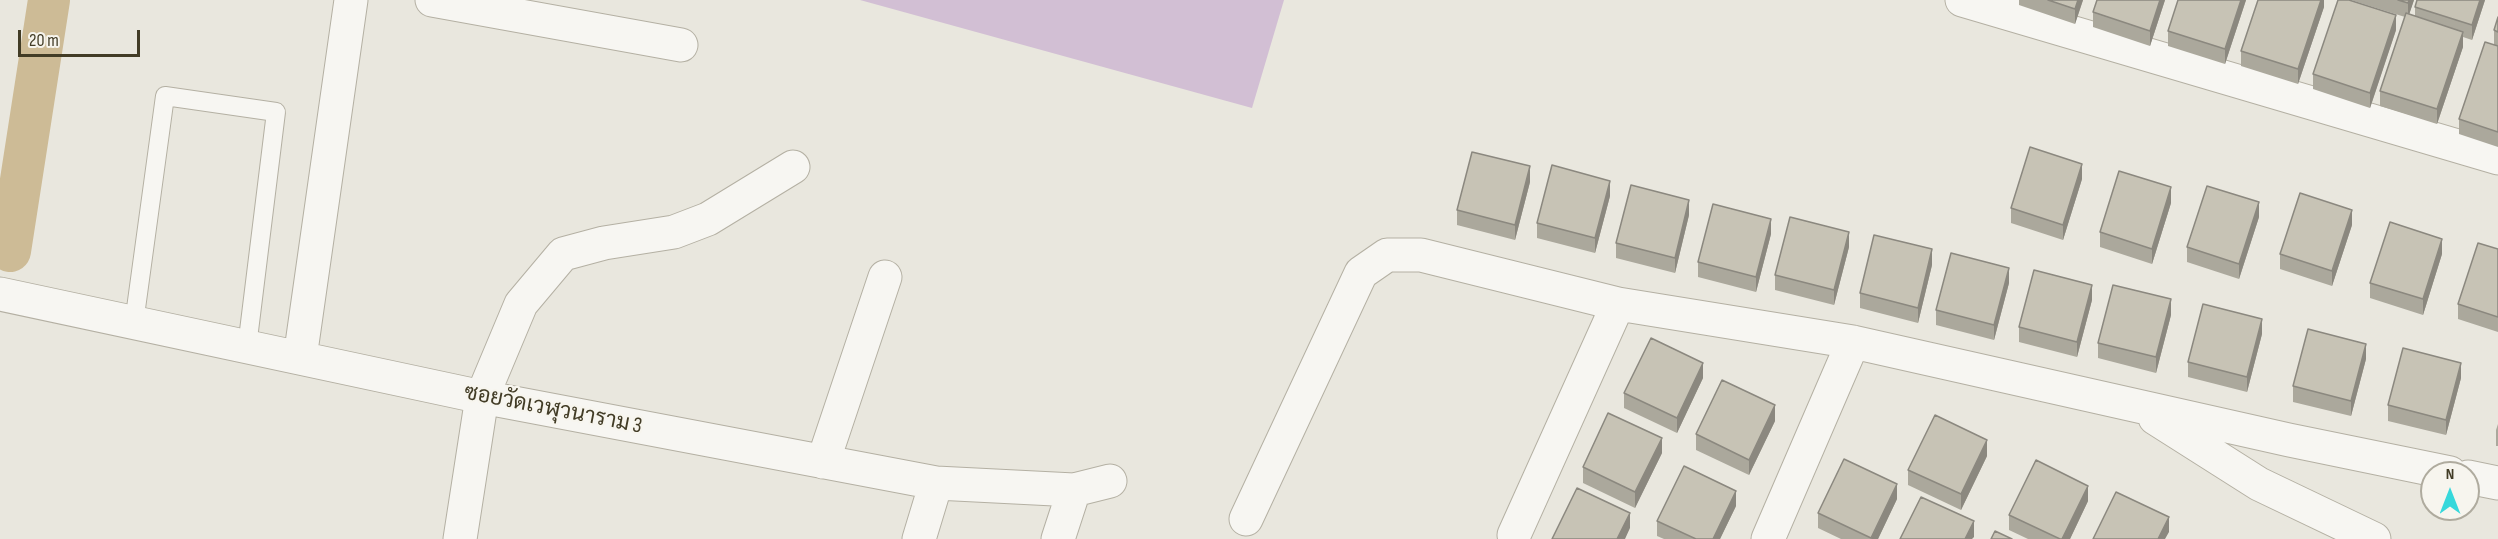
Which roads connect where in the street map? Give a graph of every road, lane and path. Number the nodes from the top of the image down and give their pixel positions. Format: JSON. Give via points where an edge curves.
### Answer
{"nodes":[{"id":1,"x":351,"y":0,"type":"edge"},
{"id":2,"x":432,"y":0,"type":"edge"},
{"id":3,"x":1962,"y":0,"type":"edge"},
{"id":4,"x":681,"y":45,"type":"dead end"},
{"id":5,"x":2498,"y":158,"type":"edge"},
{"id":6,"x":793,"y":167,"type":"dead end"},
{"id":7,"x":885,"y":278,"type":"dead end"},
{"id":8,"x":0,"y":294,"type":"edge"},
{"id":9,"x":1618,"y":304,"type":"junction"},
{"id":10,"x":134,"y":323,"type":"junction"},
{"id":11,"x":1853,"y":342,"type":"junction"},
{"id":12,"x":247,"y":347,"type":"junction"},
{"id":13,"x":300,"y":358,"type":"junction"},
{"id":14,"x":482,"y":397,"type":"junction"},
{"id":15,"x":2134,"y":405,"type":"junction"},
{"id":16,"x":823,"y":462,"type":"junction"},
{"id":17,"x":2420,"y":467,"type":"edge"},
{"id":18,"x":2480,"y":479,"type":"edge"},
{"id":19,"x":1110,"y":481,"type":"dead end"},
{"id":20,"x":936,"y":483,"type":"junction"},
{"id":21,"x":2498,"y":483,"type":"edge"},
{"id":22,"x":1074,"y":490,"type":"junction"},
{"id":23,"x":1246,"y":519,"type":"dead end"},
{"id":24,"x":1514,"y":535,"type":"dead end"},
{"id":25,"x":460,"y":539,"type":"edge"},
{"id":26,"x":919,"y":539,"type":"edge"},
{"id":27,"x":1058,"y":539,"type":"edge"},
{"id":28,"x":1768,"y":539,"type":"edge"},
{"id":29,"x":2374,"y":539,"type":"edge"}],
"edges":[{"from":1,"to":13,"type":"street"},
{"from":2,"to":4,"type":"street"},
{"from":3,"to":5,"type":"street"},
{"from":6,"to":14,"type":"street","via":[[708,219],[674,232],[563,254],[521,304]]},
{"from":7,"to":16,"type":"street"},
{"from":8,"to":10,"type":"street","name":"ซอยวัดเวฬุวนาราม 3"},
{"from":9,"to":11,"type":"street"},
{"from":9,"to":23,"type":"street","via":[[1420,255],[1387,255],[1360,273]]},
{"from":9,"to":24,"type":"street"},
{"from":10,"to":12,"type":"street","name":"ซอยวัดเวฬุวนาราม 3"},
{"from":10,"to":12,"type":"lane","via":[[165,96],[276,112]]},
{"from":11,"to":15,"type":"street"},
{"from":11,"to":28,"type":"street"},
{"from":12,"to":13,"type":"street","name":"ซอยวัดเวฬุวนาราม 3"},
{"from":13,"to":14,"type":"street","name":"ซอยวัดเวฬุวนาราม 3"},
{"from":14,"to":16,"type":"street","name":"ซอยวัดเวฬุวนาราม 3"},
{"from":14,"to":25,"type":"street"},
{"from":15,"to":17,"type":"street"},
{"from":15,"to":29,"type":"street","via":[[2259,484]]},
{"from":16,"to":20,"type":"street","name":"ซอยวัดเวฬุวนาราม 3"},
{"from":18,"to":21,"type":"street"},
{"from":19,"to":22,"type":"street","name":"ซอยวัดเวฬุวนาราม 3"},
{"from":20,"to":22,"type":"street","name":"ซอยวัดเวฬุวนาราม 3"},
{"from":20,"to":26,"type":"street"},
{"from":22,"to":27,"type":"street"}]}
